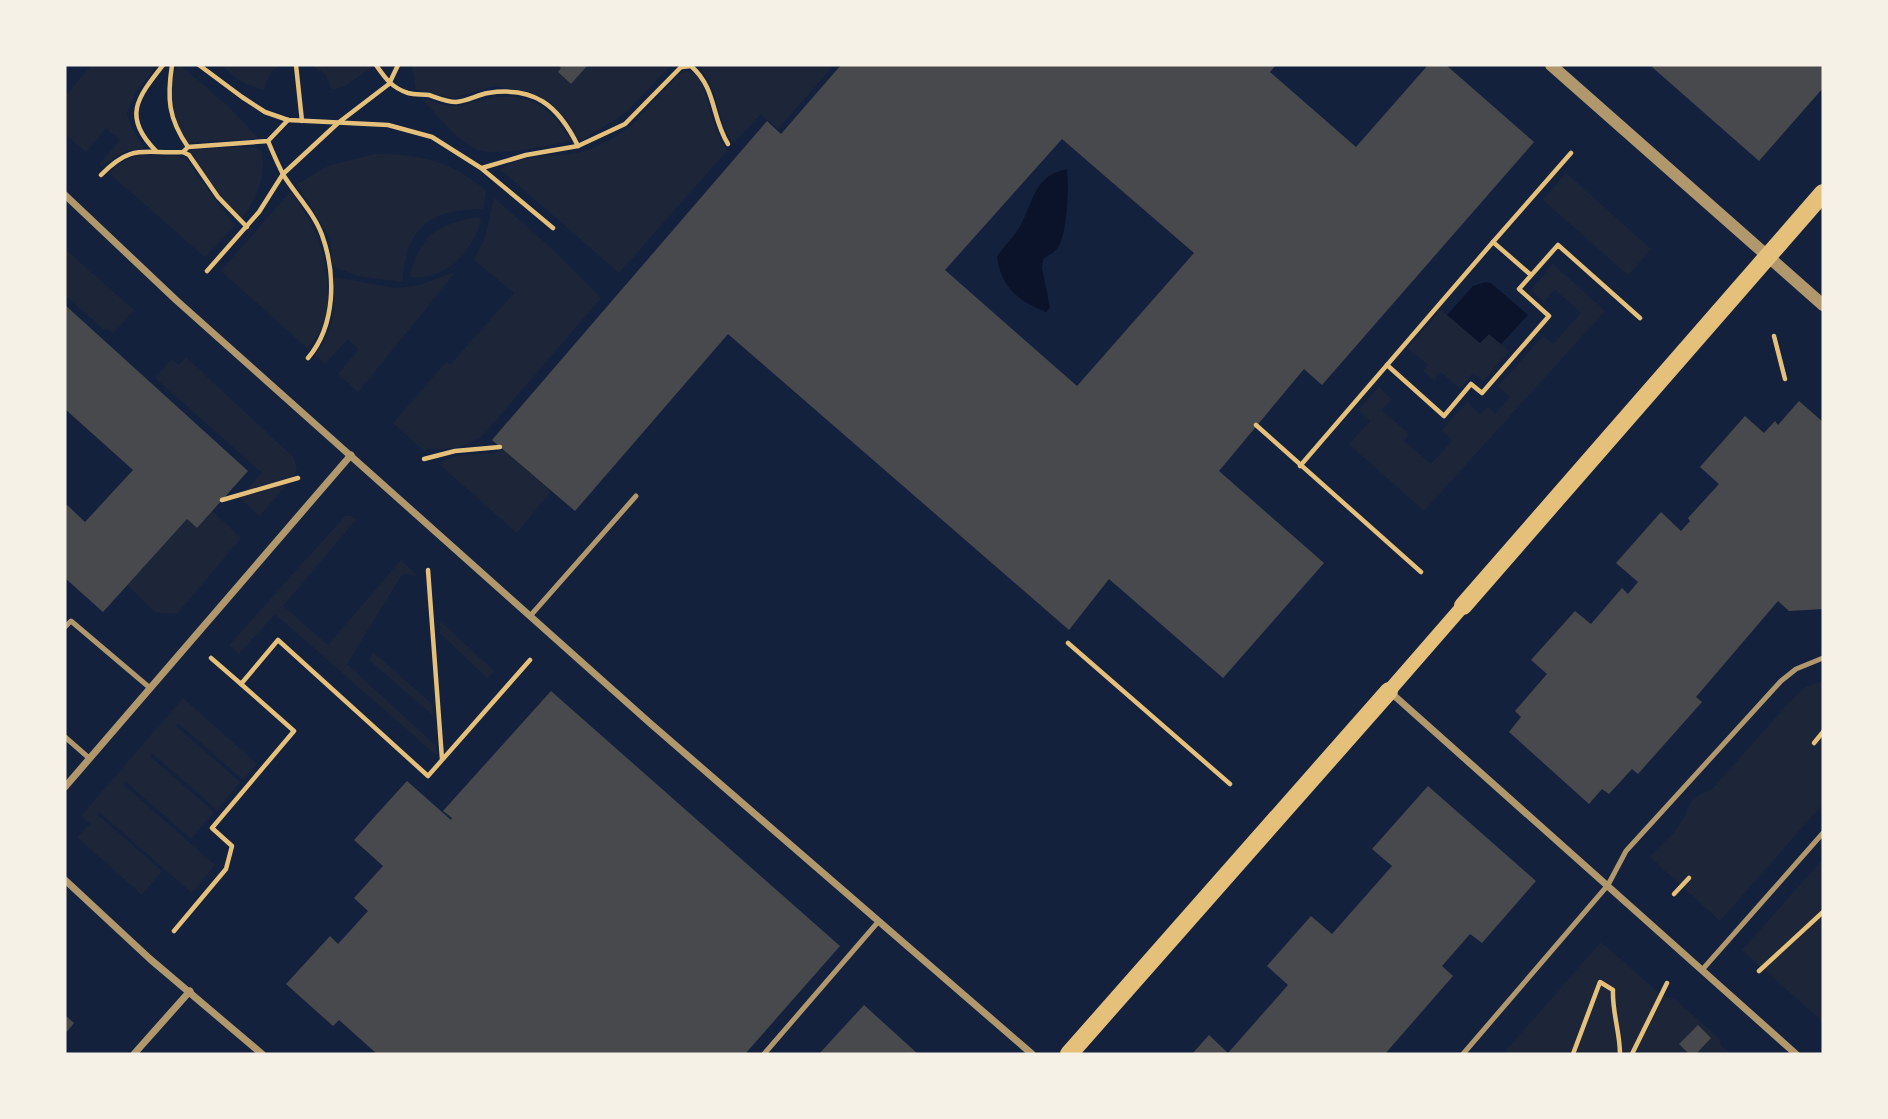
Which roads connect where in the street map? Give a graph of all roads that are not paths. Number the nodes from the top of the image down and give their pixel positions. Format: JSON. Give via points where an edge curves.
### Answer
{"nodes":[{"id":1,"x":1551,"y":65,"type":"edge"},
{"id":2,"x":1823,"y":193,"type":"edge"},
{"id":3,"x":65,"y":195,"type":"edge"},
{"id":4,"x":1768,"y":257,"type":"junction"},
{"id":5,"x":1823,"y":305,"type":"edge"},
{"id":6,"x":351,"y":455,"type":"junction"},
{"id":7,"x":636,"y":496,"type":"dead end"},
{"id":8,"x":1463,"y":606,"type":"joint"},
{"id":9,"x":531,"y":615,"type":"junction"},
{"id":10,"x":65,"y":627,"type":"edge"},
{"id":11,"x":1823,"y":658,"type":"edge"},
{"id":12,"x":150,"y":688,"type":"junction"},
{"id":13,"x":1389,"y":691,"type":"junction"},
{"id":14,"x":65,"y":737,"type":"edge"},
{"id":15,"x":89,"y":758,"type":"junction"},
{"id":16,"x":65,"y":787,"type":"edge"},
{"id":17,"x":1823,"y":833,"type":"edge"},
{"id":18,"x":65,"y":880,"type":"edge"},
{"id":19,"x":1608,"y":885,"type":"junction"},
{"id":20,"x":878,"y":922,"type":"junction"},
{"id":21,"x":1702,"y":970,"type":"junction"},
{"id":22,"x":190,"y":991,"type":"junction"},
{"id":23,"x":767,"y":1053,"type":"edge"},
{"id":24,"x":134,"y":1054,"type":"edge"},
{"id":25,"x":262,"y":1054,"type":"edge"},
{"id":26,"x":1032,"y":1054,"type":"edge"},
{"id":27,"x":1069,"y":1054,"type":"edge"},
{"id":28,"x":1463,"y":1054,"type":"edge"},
{"id":29,"x":1796,"y":1054,"type":"edge"}],
"edges":[{"from":1,"to":4,"type":"street"},
{"from":2,"to":4,"type":"main road"},
{"from":3,"to":6,"type":"street"},
{"from":4,"to":5,"type":"street"},
{"from":4,"to":8,"type":"main road"},
{"from":6,"to":9,"type":"street"},
{"from":6,"to":12,"type":"street"},
{"from":7,"to":9,"type":"lane"},
{"from":8,"to":13,"type":"main road"},
{"from":9,"to":20,"type":"street"},
{"from":10,"to":12,"type":"lane","via":[[71,621]]},
{"from":11,"to":19,"type":"lane","via":[[1796,668],[1780,681],[1626,851]]},
{"from":12,"to":15,"type":"street"},
{"from":13,"to":19,"type":"street"},
{"from":13,"to":27,"type":"main road"},
{"from":14,"to":15,"type":"lane"},
{"from":15,"to":16,"type":"street"},
{"from":17,"to":21,"type":"lane"},
{"from":18,"to":22,"type":"street"},
{"from":19,"to":21,"type":"street"},
{"from":19,"to":28,"type":"lane"},
{"from":20,"to":23,"type":"lane"},
{"from":20,"to":26,"type":"street"},
{"from":21,"to":29,"type":"street"},
{"from":22,"to":24,"type":"street"},
{"from":22,"to":25,"type":"street"}]}
